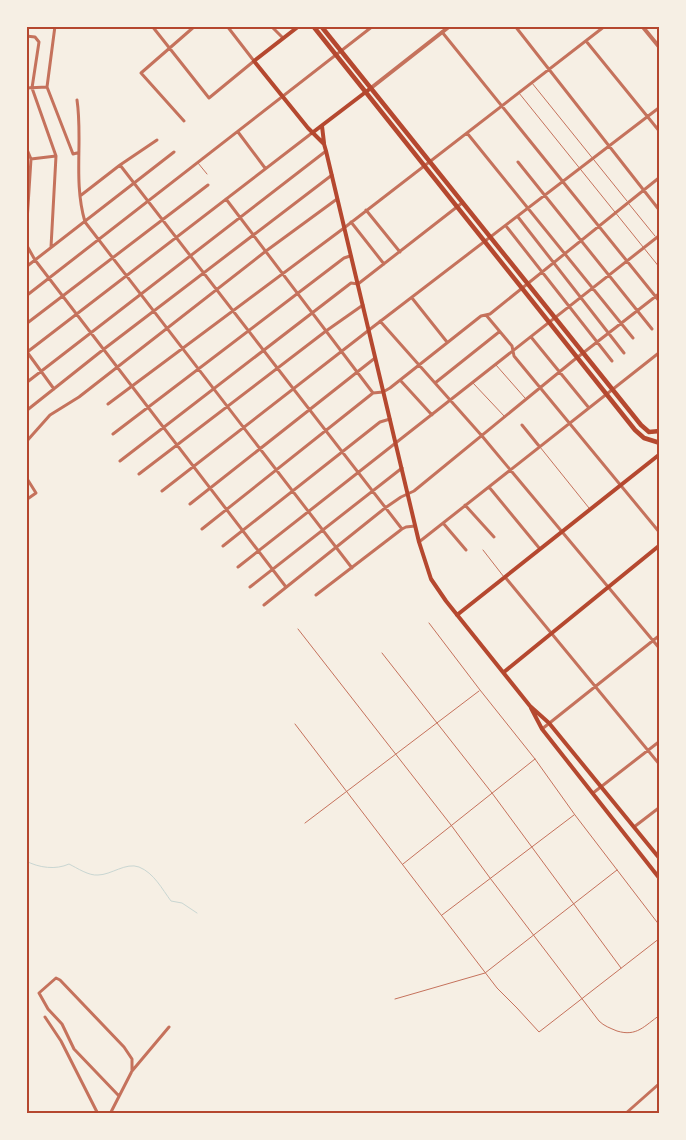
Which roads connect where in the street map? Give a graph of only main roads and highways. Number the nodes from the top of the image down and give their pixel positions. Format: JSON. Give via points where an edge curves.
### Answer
{"nodes":[{"id":1,"x":299,"y":26,"type":"edge"},
{"id":2,"x":313,"y":26,"type":"edge"},
{"id":3,"x":321,"y":26,"type":"edge"},
{"id":4,"x":371,"y":88,"type":"junction"},
{"id":5,"x":365,"y":92,"type":"junction"},
{"id":6,"x":322,"y":126,"type":"junction"},
{"id":7,"x":312,"y":132,"type":"junction"},
{"id":8,"x":324,"y":144,"type":"junction"},
{"id":9,"x":660,"y":431,"type":"edge"},
{"id":10,"x":660,"y":443,"type":"edge"},
{"id":11,"x":660,"y":454,"type":"edge"},
{"id":12,"x":660,"y":545,"type":"edge"},
{"id":13,"x":457,"y":615,"type":"junction"},
{"id":14,"x":502,"y":674,"type":"junction"},
{"id":15,"x":530,"y":706,"type":"junction"},
{"id":16,"x":660,"y":859,"type":"edge"},
{"id":17,"x":660,"y":879,"type":"edge"}],
"edges":[{"from":1,"to":7,"type":"main road","via":[[254,61]]},
{"from":2,"to":5,"type":"main road"},
{"from":3,"to":4,"type":"main road"},
{"from":4,"to":5,"type":"main road"},
{"from":4,"to":9,"type":"main road","via":[[612,390],[645,429]]},
{"from":5,"to":6,"type":"main road"},
{"from":5,"to":10,"type":"main road","via":[[640,434]]},
{"from":6,"to":7,"type":"main road"},
{"from":6,"to":8,"type":"main road"},
{"from":7,"to":8,"type":"main road"},
{"from":8,"to":13,"type":"main road","via":[[419,542],[431,579]]},
{"from":11,"to":13,"type":"main road"},
{"from":12,"to":14,"type":"main road"},
{"from":13,"to":14,"type":"main road"},
{"from":14,"to":15,"type":"main road"},
{"from":15,"to":16,"type":"main road","via":[[549,723]]},
{"from":15,"to":17,"type":"main road","via":[[542,729]]}]}
